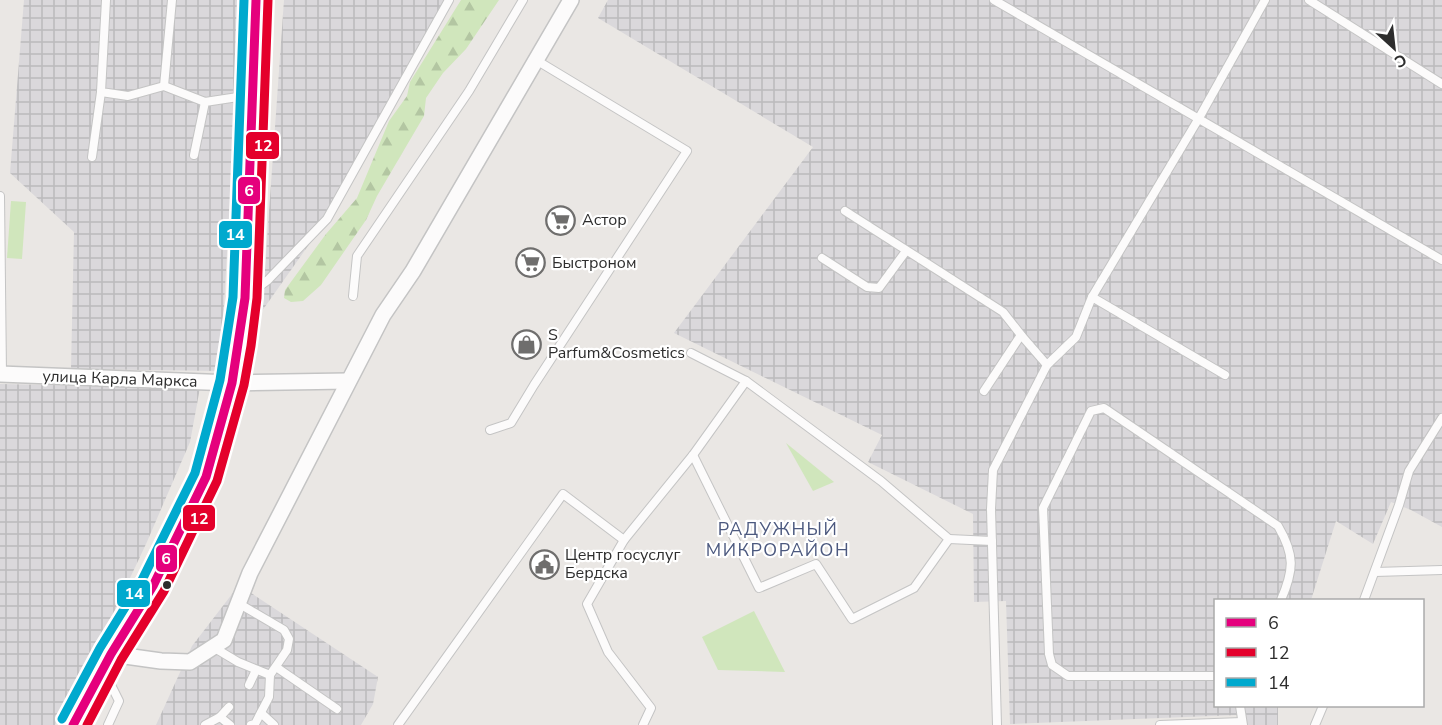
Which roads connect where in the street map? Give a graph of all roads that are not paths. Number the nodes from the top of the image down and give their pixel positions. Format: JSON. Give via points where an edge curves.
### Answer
{"nodes":[{"id":1,"x":106,"y":0,"type":"edge"},
{"id":2,"x":172,"y":0,"type":"edge"},
{"id":3,"x":256,"y":0,"type":"edge"},
{"id":4,"x":449,"y":0,"type":"edge"},
{"id":5,"x":523,"y":0,"type":"edge"},
{"id":6,"x":571,"y":0,"type":"edge"},
{"id":7,"x":994,"y":0,"type":"edge"},
{"id":8,"x":1265,"y":0,"type":"edge"},
{"id":9,"x":1309,"y":0,"type":"edge"},
{"id":10,"x":536,"y":60,"type":"junction"},
{"id":11,"x":1442,"y":84,"type":"edge"},
{"id":12,"x":164,"y":86,"type":"junction"},
{"id":13,"x":101,"y":92,"type":"junction"},
{"id":14,"x":252,"y":95,"type":"junction"},
{"id":15,"x":205,"y":102,"type":"junction"},
{"id":16,"x":1199,"y":118,"type":"junction"},
{"id":17,"x":194,"y":155,"type":"dead end"},
{"id":18,"x":92,"y":157,"type":"dead end"},
{"id":19,"x":0,"y":196,"type":"edge"},
{"id":20,"x":845,"y":211,"type":"dead end"},
{"id":21,"x":906,"y":250,"type":"junction"},
{"id":22,"x":822,"y":258,"type":"dead end"},
{"id":23,"x":1442,"y":260,"type":"edge"},
{"id":24,"x":353,"y":296,"type":"dead end"},
{"id":25,"x":1092,"y":297,"type":"junction"},
{"id":26,"x":244,"y":298,"type":"junction"},
{"id":27,"x":1021,"y":335,"type":"junction"},
{"id":28,"x":690,"y":353,"type":"dead end"},
{"id":29,"x":1047,"y":365,"type":"junction"},
{"id":30,"x":1,"y":374,"type":"edge"},
{"id":31,"x":1225,"y":375,"type":"dead end"},
{"id":32,"x":348,"y":381,"type":"junction"},
{"id":33,"x":746,"y":381,"type":"junction"},
{"id":34,"x":232,"y":383,"type":"junction"},
{"id":35,"x":984,"y":391,"type":"dead end"},
{"id":36,"x":1442,"y":418,"type":"edge"},
{"id":37,"x":490,"y":430,"type":"dead end"},
{"id":38,"x":693,"y":455,"type":"junction"},
{"id":39,"x":949,"y":539,"type":"junction"},
{"id":40,"x":624,"y":540,"type":"junction"},
{"id":41,"x":992,"y":541,"type":"junction"},
{"id":42,"x":1442,"y":570,"type":"edge"},
{"id":43,"x":1375,"y":572,"type":"junction"},
{"id":44,"x":1281,"y":599,"type":"edge"},
{"id":45,"x":1364,"y":599,"type":"edge"},
{"id":46,"x":238,"y":603,"type":"junction"},
{"id":47,"x":213,"y":647,"type":"junction"},
{"id":48,"x":107,"y":661,"type":"junction"},
{"id":49,"x":276,"y":668,"type":"junction"},
{"id":50,"x":256,"y":670,"type":"junction"},
{"id":51,"x":270,"y":675,"type":"junction"},
{"id":52,"x":1214,"y":676,"type":"edge"},
{"id":53,"x":249,"y":685,"type":"dead end"},
{"id":54,"x":229,"y":707,"type":"dead end"},
{"id":55,"x":1240,"y":707,"type":"edge"},
{"id":56,"x":1322,"y":707,"type":"edge"},
{"id":57,"x":337,"y":709,"type":"dead end"},
{"id":58,"x":261,"y":713,"type":"junction"},
{"id":59,"x":220,"y":717,"type":"junction"},
{"id":60,"x":1243,"y":723,"type":"edge"},
{"id":61,"x":73,"y":725,"type":"edge"},
{"id":62,"x":108,"y":725,"type":"edge"},
{"id":63,"x":205,"y":725,"type":"edge"},
{"id":64,"x":230,"y":725,"type":"edge"},
{"id":65,"x":251,"y":725,"type":"edge"},
{"id":66,"x":274,"y":725,"type":"edge"},
{"id":67,"x":398,"y":725,"type":"edge"},
{"id":68,"x":643,"y":725,"type":"edge"},
{"id":69,"x":997,"y":725,"type":"edge"},
{"id":70,"x":1160,"y":725,"type":"edge"},
{"id":71,"x":1315,"y":725,"type":"edge"}],
"edges":[{"from":1,"to":13,"type":"lane"},
{"from":2,"to":12,"type":"lane"},
{"from":3,"to":14,"type":"main road"},
{"from":4,"to":26,"type":"lane","via":[[327,219],[268,280]]},
{"from":5,"to":24,"type":"lane","via":[[469,91],[357,256]]},
{"from":6,"to":10,"type":"street"},
{"from":7,"to":16,"type":"lane"},
{"from":8,"to":16,"type":"lane"},
{"from":9,"to":11,"type":"lane"},
{"from":10,"to":32,"type":"street","via":[[413,271],[383,315]]},
{"from":10,"to":37,"type":"lane","via":[[687,151],[511,423]]},
{"from":12,"to":13,"type":"lane","via":[[128,96]]},
{"from":12,"to":15,"type":"lane"},
{"from":13,"to":18,"type":"lane"},
{"from":14,"to":15,"type":"lane"},
{"from":14,"to":26,"type":"main road"},
{"from":15,"to":17,"type":"lane"},
{"from":16,"to":23,"type":"lane"},
{"from":16,"to":25,"type":"lane"},
{"from":19,"to":30,"type":"lane"},
{"from":20,"to":21,"type":"lane"},
{"from":21,"to":22,"type":"lane","via":[[879,288],[867,287]]},
{"from":21,"to":27,"type":"lane","via":[[1003,312]]},
{"from":25,"to":29,"type":"lane","via":[[1076,337]]},
{"from":25,"to":31,"type":"lane"},
{"from":26,"to":34,"type":"main road"},
{"from":27,"to":29,"type":"lane"},
{"from":27,"to":35,"type":"lane"},
{"from":28,"to":33,"type":"lane"},
{"from":29,"to":41,"type":"lane","via":[[993,470]]},
{"from":30,"to":34,"type":"street","name":"улица Карла Маркса"},
{"from":32,"to":34,"type":"street","name":"улица Карла Маркса"},
{"from":32,"to":46,"type":"street"},
{"from":33,"to":38,"type":"lane"},
{"from":33,"to":39,"type":"lane","via":[[881,481]]},
{"from":34,"to":48,"type":"main road","via":[[206,477],[153,585]]},
{"from":36,"to":43,"type":"lane","via":[[1409,471]]},
{"from":38,"to":39,"type":"lane","via":[[759,588],[816,564],[852,619],[914,588]]},
{"from":38,"to":40,"type":"lane"},
{"from":39,"to":41,"type":"lane"},
{"from":40,"to":67,"type":"lane","via":[[563,494]]},
{"from":40,"to":68,"type":"lane","via":[[586,604],[608,652],[651,708]]},
{"from":41,"to":69,"type":"lane"},
{"from":42,"to":43,"type":"lane"},
{"from":43,"to":45,"type":"lane"},
{"from":44,"to":52,"type":"lane","via":[[1292,565],[1278,526],[1104,408],[1091,411],[1043,508],[1049,654],[1053,665],[1068,676]]},
{"from":46,"to":47,"type":"street","via":[[224,640]]},
{"from":46,"to":49,"type":"lane","via":[[284,630],[289,639],[287,650]]},
{"from":47,"to":48,"type":"street","via":[[190,662]]},
{"from":47,"to":50,"type":"lane"},
{"from":48,"to":61,"type":"main road"},
{"from":48,"to":62,"type":"lane","via":[[120,701]]},
{"from":49,"to":51,"type":"lane"},
{"from":49,"to":57,"type":"lane"},
{"from":50,"to":51,"type":"lane"},
{"from":50,"to":53,"type":"lane"},
{"from":51,"to":58,"type":"lane","via":[[269,697]]},
{"from":54,"to":59,"type":"lane"},
{"from":55,"to":60,"type":"lane"},
{"from":56,"to":71,"type":"lane"},
{"from":58,"to":65,"type":"lane"},
{"from":58,"to":66,"type":"lane"},
{"from":59,"to":63,"type":"lane"},
{"from":59,"to":64,"type":"lane"},
{"from":60,"to":70,"type":"lane"}]}
